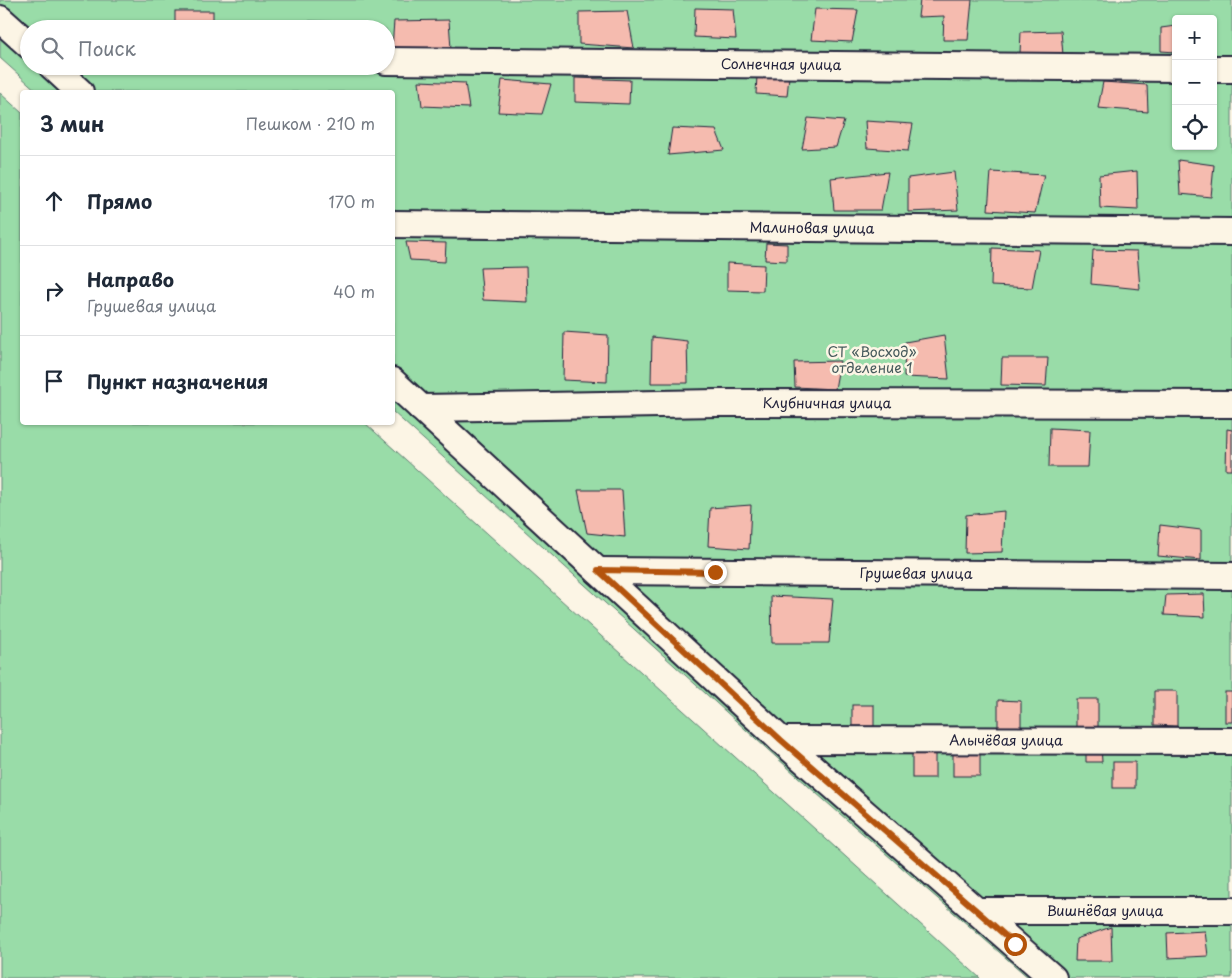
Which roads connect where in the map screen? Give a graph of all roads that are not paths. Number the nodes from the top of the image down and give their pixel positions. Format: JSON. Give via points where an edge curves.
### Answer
{"nodes":[{"id":1,"x":0,"y":18,"type":"edge"},
{"id":2,"x":20,"y":37,"type":"edge"},
{"id":3,"x":395,"y":62,"type":"edge"},
{"id":4,"x":1172,"y":68,"type":"edge"},
{"id":5,"x":1217,"y":69,"type":"edge"},
{"id":6,"x":1232,"y":69,"type":"edge"},
{"id":7,"x":62,"y":75,"type":"edge"},
{"id":8,"x":78,"y":90,"type":"edge"},
{"id":9,"x":395,"y":224,"type":"edge"},
{"id":10,"x":1232,"y":232,"type":"edge"},
{"id":11,"x":395,"y":384,"type":"edge"},
{"id":12,"x":1232,"y":404,"type":"edge"},
{"id":13,"x":422,"y":408,"type":"junction"},
{"id":14,"x":598,"y":570,"type":"junction"},
{"id":15,"x":1232,"y":576,"type":"edge"},
{"id":16,"x":781,"y":740,"type":"junction"},
{"id":17,"x":1232,"y":741,"type":"edge"},
{"id":18,"x":977,"y":911,"type":"junction"},
{"id":19,"x":1232,"y":912,"type":"edge"},
{"id":20,"x":1053,"y":978,"type":"edge"}],
"edges":[{"from":1,"to":2,"type":"street"},
{"from":3,"to":4,"type":"street","name":"Солнечная улица"},
{"from":5,"to":6,"type":"street"},
{"from":7,"to":8,"type":"street"},
{"from":9,"to":10,"type":"street","name":"Малиновая улица"},
{"from":11,"to":13,"type":"street"},
{"from":12,"to":13,"type":"street","name":"Клубничная улица","via":[[717,403]]},
{"from":13,"to":14,"type":"street"},
{"from":14,"to":15,"type":"street","name":"Грушевая улица"},
{"from":14,"to":16,"type":"street"},
{"from":16,"to":17,"type":"street","name":"Алычёвая улица"},
{"from":16,"to":18,"type":"street"},
{"from":18,"to":19,"type":"street","name":"Вишнёвая улица"},
{"from":18,"to":20,"type":"street"}]}
